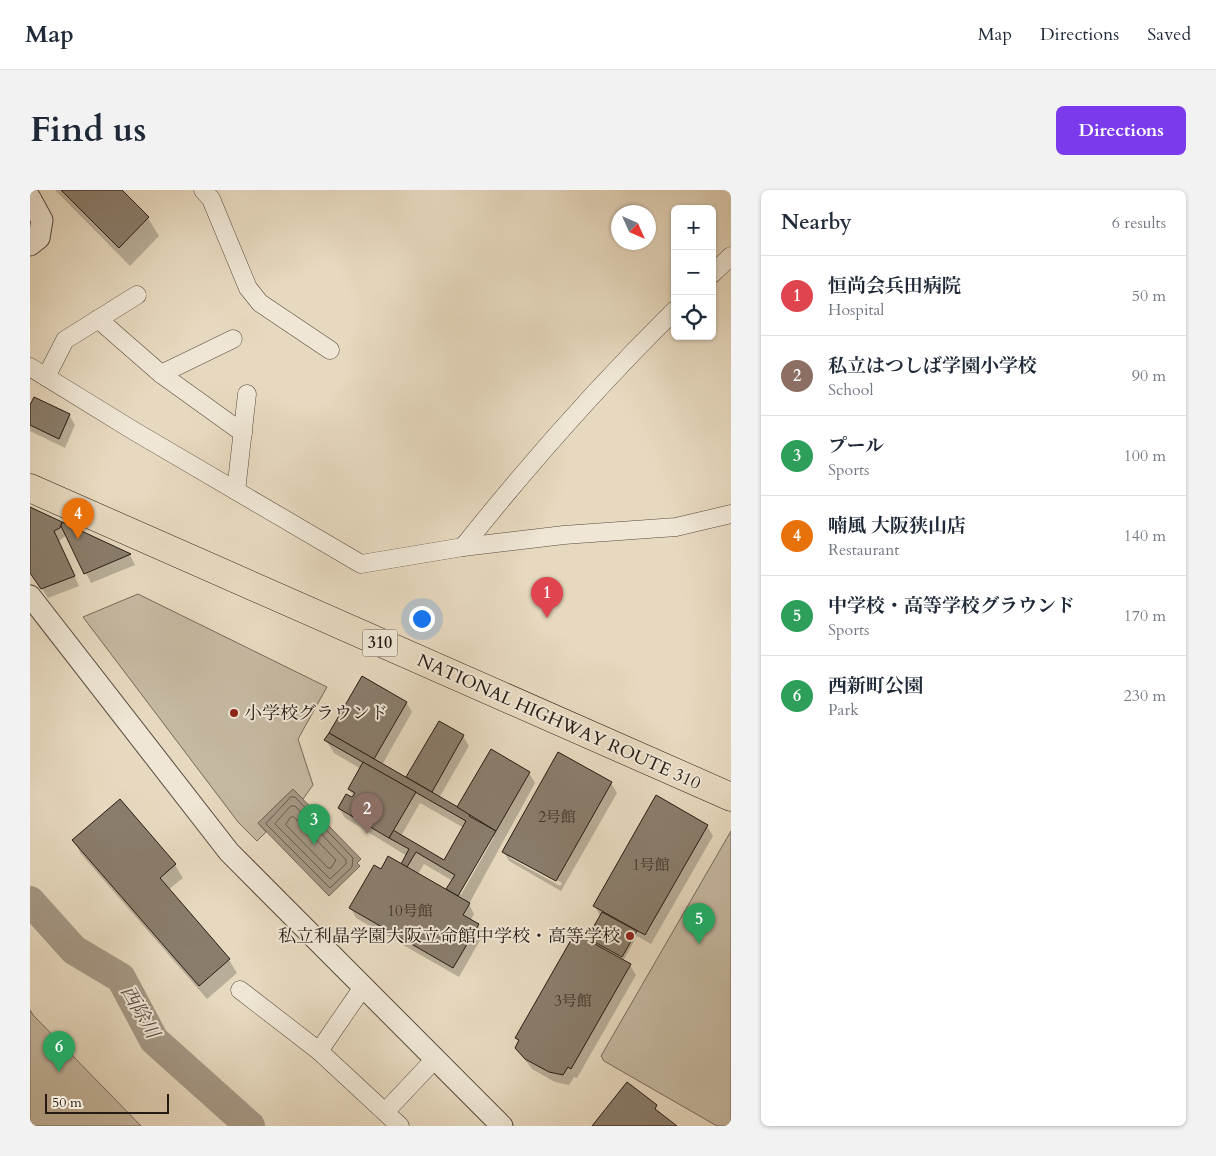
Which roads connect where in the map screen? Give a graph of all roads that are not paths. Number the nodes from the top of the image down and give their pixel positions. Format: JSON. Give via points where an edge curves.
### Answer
{"nodes":[{"id":1,"x":203,"y":190,"type":"edge"},
{"id":2,"x":30,"y":198,"type":"edge"},
{"id":3,"x":30,"y":245,"type":"edge"},
{"id":4,"x":731,"y":256,"type":"edge"},
{"id":5,"x":716,"y":270,"type":"edge"},
{"id":6,"x":137,"y":295,"type":"dead end"},
{"id":7,"x":671,"y":314,"type":"edge"},
{"id":8,"x":98,"y":319,"type":"junction"},
{"id":9,"x":233,"y":339,"type":"dead end"},
{"id":10,"x":330,"y":350,"type":"dead end"},
{"id":11,"x":30,"y":367,"type":"edge"},
{"id":12,"x":161,"y":374,"type":"junction"},
{"id":13,"x":46,"y":376,"type":"junction"},
{"id":14,"x":247,"y":394,"type":"dead end"},
{"id":15,"x":242,"y":432,"type":"junction"},
{"id":16,"x":30,"y":488,"type":"edge"},
{"id":17,"x":236,"y":491,"type":"junction"},
{"id":18,"x":731,"y":514,"type":"edge"},
{"id":19,"x":463,"y":547,"type":"junction"},
{"id":20,"x":30,"y":596,"type":"edge"},
{"id":21,"x":731,"y":797,"type":"edge"},
{"id":22,"x":363,"y":987,"type":"junction"},
{"id":23,"x":240,"y":990,"type":"dead end"},
{"id":24,"x":320,"y":1050,"type":"junction"},
{"id":25,"x":434,"y":1060,"type":"junction"},
{"id":26,"x":385,"y":1112,"type":"junction"},
{"id":27,"x":400,"y":1126,"type":"edge"},
{"id":28,"x":502,"y":1126,"type":"edge"}],
"edges":[{"from":1,"to":10,"type":"street","via":[[211,198],[248,288],[260,303]]},
{"from":2,"to":3,"type":"street","via":[[42,220],[39,238]]},
{"from":4,"to":5,"type":"street"},
{"from":6,"to":8,"type":"street"},
{"from":7,"to":19,"type":"street","via":[[613,370]]},
{"from":8,"to":12,"type":"street"},
{"from":8,"to":13,"type":"street","via":[[64,340]]},
{"from":9,"to":12,"type":"street"},
{"from":11,"to":13,"type":"street"},
{"from":12,"to":15,"type":"street"},
{"from":13,"to":17,"type":"street"},
{"from":14,"to":15,"type":"street"},
{"from":15,"to":17,"type":"street"},
{"from":16,"to":21,"type":"highway","name":"NATIONAL HIGHWAY ROUTE 310","number":"310"},
{"from":17,"to":19,"type":"street","via":[[361,564]]},
{"from":18,"to":19,"type":"street","via":[[676,527],[564,535]]},
{"from":20,"to":22,"type":"street","via":[[229,852]]},
{"from":22,"to":24,"type":"street"},
{"from":22,"to":25,"type":"street"},
{"from":23,"to":24,"type":"street"},
{"from":24,"to":26,"type":"street"},
{"from":25,"to":26,"type":"street"},
{"from":25,"to":28,"type":"street"},
{"from":26,"to":27,"type":"street"}]}
